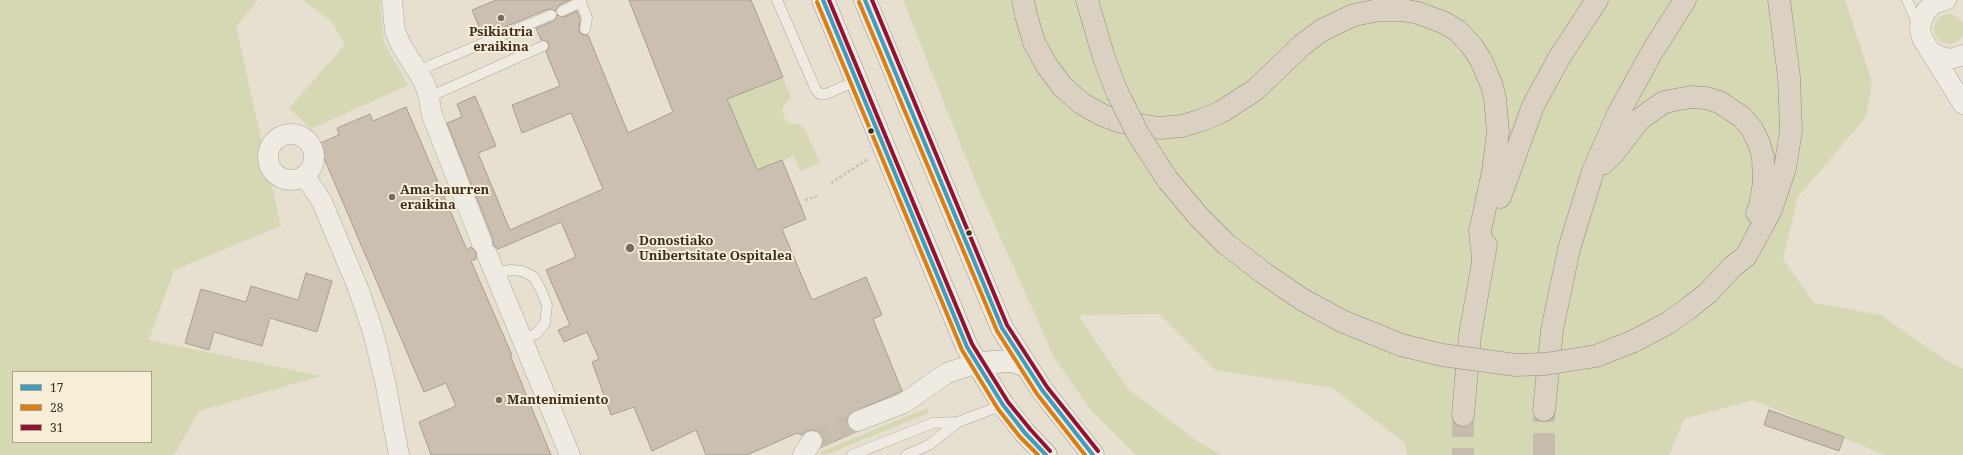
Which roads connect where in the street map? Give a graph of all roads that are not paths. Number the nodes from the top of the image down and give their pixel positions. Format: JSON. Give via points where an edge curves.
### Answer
{"nodes":[{"id":1,"x":392,"y":0,"type":"edge"},
{"id":2,"x":777,"y":0,"type":"edge"},
{"id":3,"x":814,"y":0,"type":"edge"},
{"id":4,"x":823,"y":0,"type":"edge"},
{"id":5,"x":865,"y":0,"type":"edge"},
{"id":6,"x":874,"y":0,"type":"edge"},
{"id":7,"x":1023,"y":0,"type":"edge"},
{"id":8,"x":1087,"y":0,"type":"edge"},
{"id":9,"x":1597,"y":0,"type":"edge"},
{"id":10,"x":1685,"y":0,"type":"edge"},
{"id":11,"x":1779,"y":0,"type":"edge"},
{"id":12,"x":1907,"y":0,"type":"edge"},
{"id":13,"x":1942,"y":0,"type":"edge"},
{"id":14,"x":1946,"y":0,"type":"edge"},
{"id":15,"x":1954,"y":0,"type":"edge"},
{"id":16,"x":581,"y":1,"type":"edge"},
{"id":17,"x":1963,"y":3,"type":"edge"},
{"id":18,"x":562,"y":11,"type":"dead end"},
{"id":19,"x":551,"y":16,"type":"dead end"},
{"id":20,"x":585,"y":28,"type":"dead end"},
{"id":21,"x":1920,"y":29,"type":"junction"},
{"id":22,"x":543,"y":46,"type":"dead end"},
{"id":23,"x":1932,"y":53,"type":"junction"},
{"id":24,"x":1963,"y":55,"type":"edge"},
{"id":25,"x":418,"y":72,"type":"junction"},
{"id":26,"x":852,"y":83,"type":"junction"},
{"id":27,"x":430,"y":97,"type":"junction"},
{"id":28,"x":1963,"y":104,"type":"edge"},
{"id":29,"x":1593,"y":171,"type":"junction"},
{"id":30,"x":305,"y":176,"type":"dead end"},
{"id":31,"x":1483,"y":259,"type":"junction"},
{"id":32,"x":1731,"y":268,"type":"junction"},
{"id":33,"x":495,"y":273,"type":"junction"},
{"id":34,"x":522,"y":339,"type":"junction"},
{"id":35,"x":973,"y":364,"type":"junction"},
{"id":36,"x":1026,"y":366,"type":"junction"},
{"id":37,"x":999,"y":406,"type":"junction"},
{"id":38,"x":1544,"y":410,"type":"tunnel mouth"},
{"id":39,"x":1463,"y":415,"type":"tunnel mouth"},
{"id":40,"x":1061,"y":416,"type":"junction"},
{"id":41,"x":858,"y":422,"type":"tunnel mouth"},
{"id":42,"x":958,"y":422,"type":"junction"},
{"id":43,"x":1090,"y":453,"type":"edge"},
{"id":44,"x":1041,"y":454,"type":"edge"},
{"id":45,"x":399,"y":455,"type":"edge"},
{"id":46,"x":570,"y":455,"type":"edge"},
{"id":47,"x":852,"y":455,"type":"edge"},
{"id":48,"x":906,"y":455,"type":"edge"}],
"edges":[{"from":1,"to":25,"type":"street","via":[[395,31]]},
{"from":2,"to":26,"type":"lane","via":[[816,90],[820,94],[826,94]]},
{"from":3,"to":26,"type":"lane"},
{"from":4,"to":26,"type":"main road"},
{"from":5,"to":36,"type":"main road","via":[[991,306]]},
{"from":6,"to":40,"type":"lane","via":[[1006,318]]},
{"from":7,"to":31,"type":"highway","via":[[1034,42],[1062,86],[1081,103],[1102,115],[1121,122],[1159,128],[1182,126],[1221,112],[1255,90],[1302,45],[1322,30],[1354,15],[1379,10],[1402,10],[1445,23],[1458,32],[1482,60],[1495,100],[1498,132],[1493,172],[1480,231]]},
{"from":8,"to":32,"type":"highway","bridge":true,"via":[[1117,92],[1138,134],[1167,179],[1226,244],[1303,300],[1342,321],[1402,344],[1442,355],[1516,365],[1545,364],[1596,356],[1634,341],[1668,323],[1689,308],[1709,292]]},
{"from":9,"to":31,"type":"highway","via":[[1559,58],[1533,106],[1494,214]]},
{"from":10,"to":29,"type":"highway","via":[[1652,52],[1618,114]]},
{"from":11,"to":32,"type":"highway","via":[[1791,94],[1789,150],[1780,185],[1758,236],[1746,256]]},
{"from":12,"to":21,"type":"lane"},
{"from":13,"to":14,"type":"street"},
{"from":13,"to":21,"type":"street","via":[[1926,11]]},
{"from":15,"to":17,"type":"street"},
{"from":16,"to":18,"type":"lane"},
{"from":16,"to":20,"type":"lane","via":[[587,18]]},
{"from":19,"to":25,"type":"lane"},
{"from":21,"to":23,"type":"street","via":[[1922,38]]},
{"from":22,"to":27,"type":"lane"},
{"from":23,"to":24,"type":"street","via":[[1950,59]]},
{"from":23,"to":28,"type":"street"},
{"from":25,"to":27,"type":"street"},
{"from":26,"to":35,"type":"main road","via":[[876,129]]},
{"from":26,"to":35,"type":"lane","via":[[955,341]]},
{"from":27,"to":33,"type":"street","via":[[432,115]]},
{"from":29,"to":32,"type":"highway","via":[[1614,154],[1640,119],[1664,102],[1691,97],[1706,98],[1731,108],[1752,129],[1759,143],[1764,176],[1760,205],[1750,230],[1737,250]]},
{"from":29,"to":38,"type":"highway","via":[[1569,249],[1552,330]]},
{"from":30,"to":45,"type":"street","via":[[322,202],[358,288],[373,332]]},
{"from":31,"to":39,"type":"highway","via":[[1470,335]]},
{"from":33,"to":34,"type":"street"},
{"from":33,"to":34,"type":"lane","via":[[522,271],[534,277],[542,290],[547,305],[545,323],[536,334]]},
{"from":34,"to":46,"type":"street"},
{"from":35,"to":36,"type":"main road","via":[[1012,361]]},
{"from":35,"to":37,"type":"main road"},
{"from":35,"to":41,"type":"street","via":[[947,373],[904,403]]},
{"from":36,"to":40,"type":"main road"},
{"from":37,"to":42,"type":"lane"},
{"from":37,"to":44,"type":"main road"},
{"from":40,"to":43,"type":"main road"},
{"from":42,"to":47,"type":"lane","via":[[933,422]]},
{"from":42,"to":48,"type":"lane","via":[[929,446]]}]}
